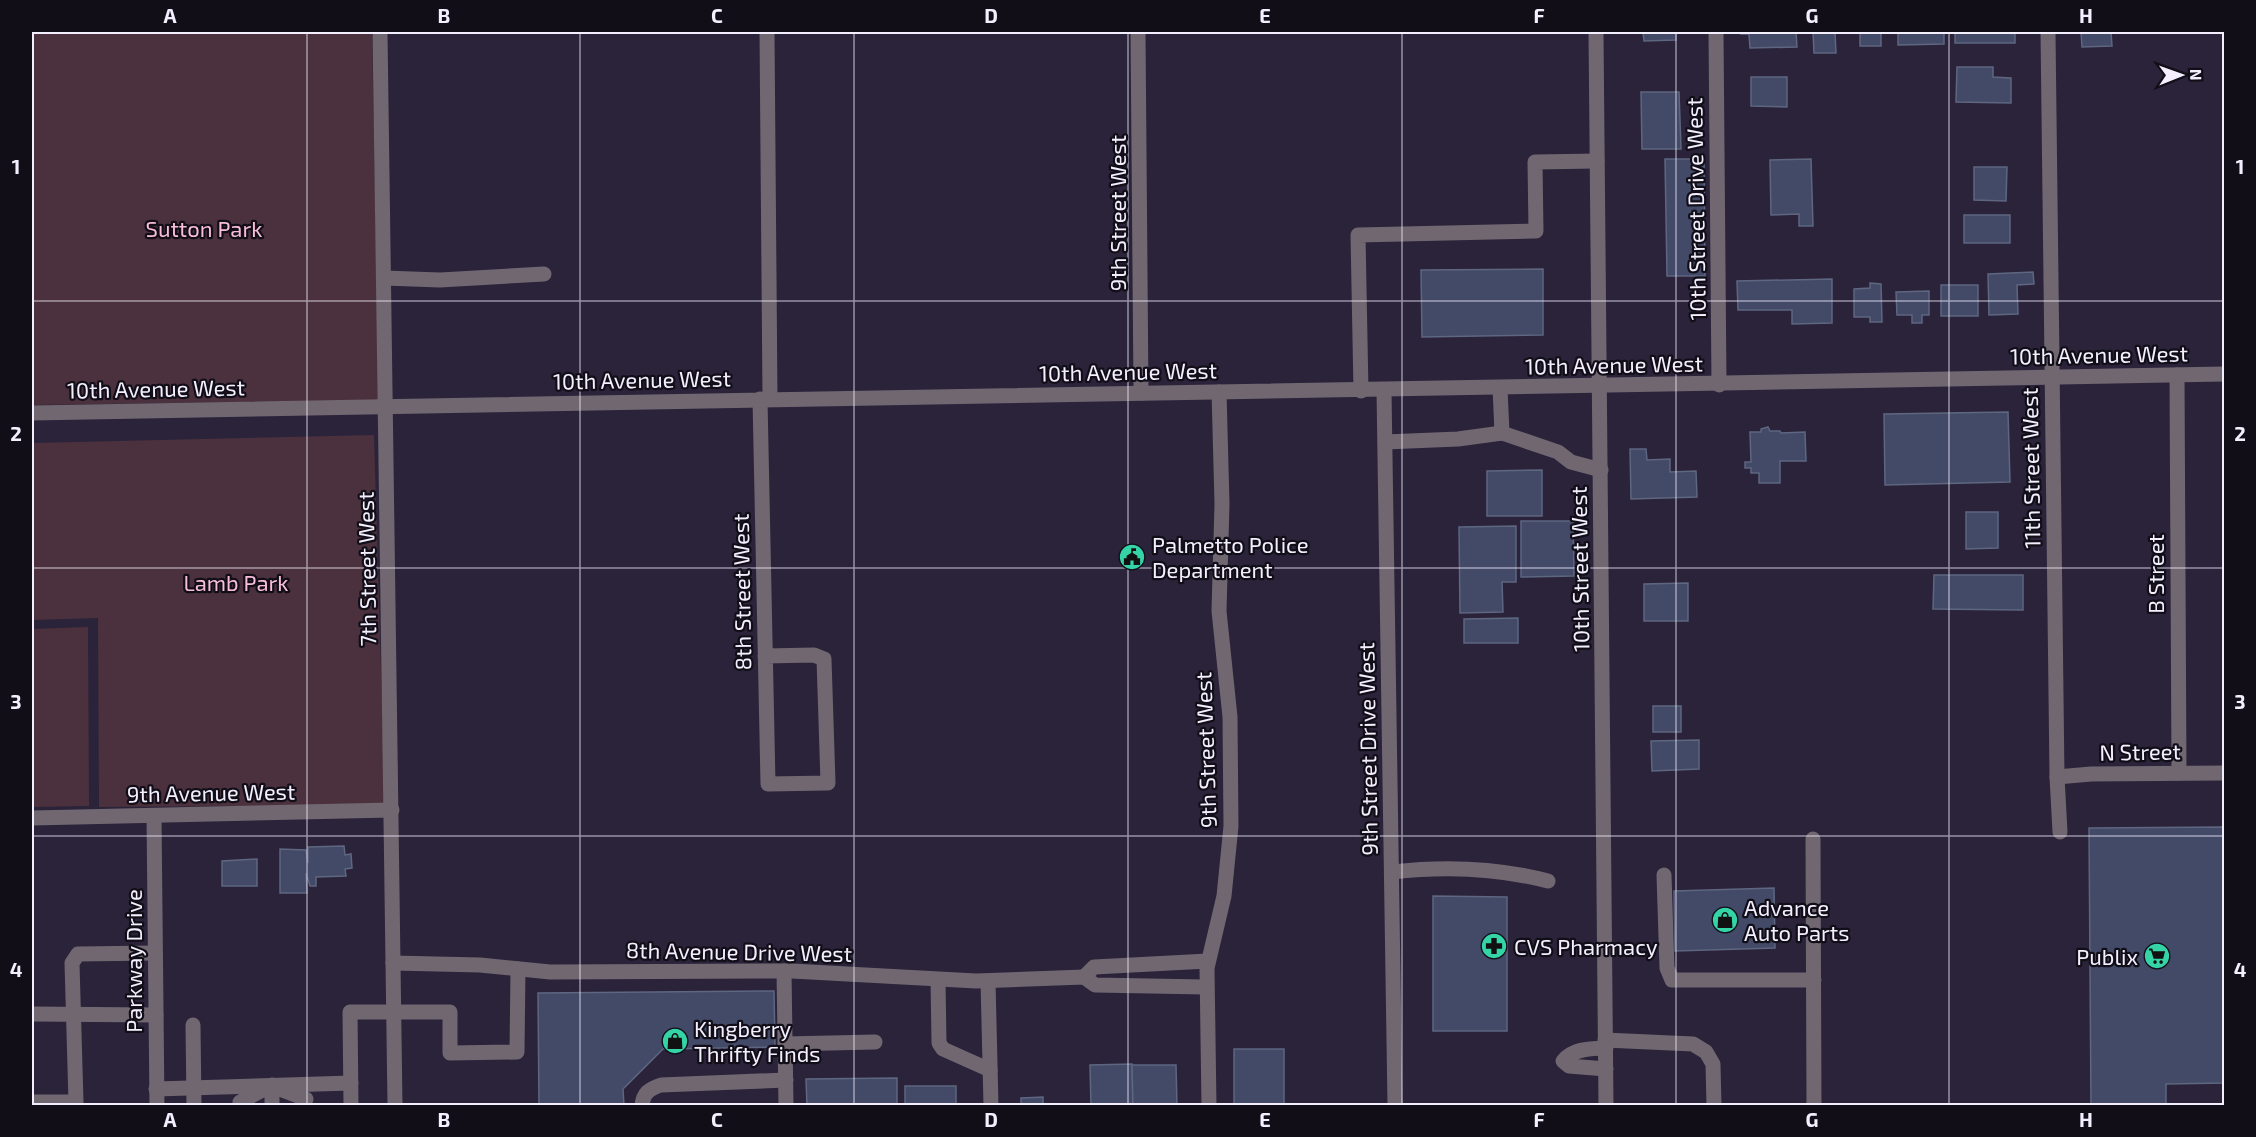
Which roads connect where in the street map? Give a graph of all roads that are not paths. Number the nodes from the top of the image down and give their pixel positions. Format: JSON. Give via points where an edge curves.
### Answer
{"nodes":[{"id":1,"x":380,"y":32,"type":"edge"},
{"id":2,"x":767,"y":32,"type":"edge"},
{"id":3,"x":1138,"y":32,"type":"edge"},
{"id":4,"x":1596,"y":32,"type":"edge"},
{"id":5,"x":1716,"y":32,"type":"edge"},
{"id":6,"x":2048,"y":32,"type":"edge"},
{"id":7,"x":1597,"y":161,"type":"junction"},
{"id":8,"x":544,"y":274,"type":"dead end"},
{"id":9,"x":384,"y":278,"type":"junction"},
{"id":10,"x":2224,"y":374,"type":"edge"},
{"id":11,"x":2177,"y":375,"type":"junction"},
{"id":12,"x":2051,"y":377,"type":"junction"},
{"id":13,"x":1600,"y":385,"type":"junction"},
{"id":14,"x":1719,"y":385,"type":"junction"},
{"id":15,"x":1500,"y":388,"type":"junction"},
{"id":16,"x":1361,"y":391,"type":"junction"},
{"id":17,"x":1384,"y":391,"type":"junction"},
{"id":18,"x":1219,"y":392,"type":"junction"},
{"id":19,"x":1141,"y":393,"type":"junction"},
{"id":20,"x":765,"y":399,"type":"junction"},
{"id":21,"x":386,"y":407,"type":"junction"},
{"id":22,"x":32,"y":412,"type":"edge"},
{"id":23,"x":1502,"y":433,"type":"junction"},
{"id":24,"x":1385,"y":442,"type":"junction"},
{"id":25,"x":1600,"y":470,"type":"junction"},
{"id":26,"x":765,"y":656,"type":"junction"},
{"id":27,"x":2179,"y":773,"type":"junction"},
{"id":28,"x":2224,"y":773,"type":"edge"},
{"id":29,"x":2057,"y":777,"type":"junction"},
{"id":30,"x":392,"y":810,"type":"junction"},
{"id":31,"x":154,"y":816,"type":"junction"},
{"id":32,"x":32,"y":818,"type":"edge"},
{"id":33,"x":2060,"y":831,"type":"dead end"},
{"id":34,"x":1813,"y":839,"type":"dead end"},
{"id":35,"x":1392,"y":872,"type":"junction"},
{"id":36,"x":1664,"y":875,"type":"dead end"},
{"id":37,"x":1548,"y":881,"type":"dead end"},
{"id":38,"x":155,"y":953,"type":"junction"},
{"id":39,"x":1208,"y":961,"type":"junction"},
{"id":40,"x":393,"y":963,"type":"junction"},
{"id":41,"x":518,"y":969,"type":"junction"},
{"id":42,"x":784,"y":971,"type":"junction"},
{"id":43,"x":1084,"y":977,"type":"junction"},
{"id":44,"x":938,"y":980,"type":"junction"},
{"id":45,"x":1814,"y":980,"type":"junction"},
{"id":46,"x":988,"y":981,"type":"junction"},
{"id":47,"x":1205,"y":987,"type":"junction"},
{"id":48,"x":394,"y":1011,"type":"junction"},
{"id":49,"x":32,"y":1014,"type":"edge"},
{"id":50,"x":74,"y":1015,"type":"junction"},
{"id":51,"x":156,"y":1015,"type":"junction"},
{"id":52,"x":194,"y":1025,"type":"dead end"},
{"id":53,"x":875,"y":1042,"type":"dead end"},
{"id":54,"x":785,"y":1044,"type":"junction"},
{"id":55,"x":1606,"y":1044,"type":"junction"},
{"id":56,"x":1606,"y":1069,"type":"junction"},
{"id":57,"x":990,"y":1070,"type":"junction"},
{"id":58,"x":786,"y":1080,"type":"junction"},
{"id":59,"x":351,"y":1083,"type":"junction"},
{"id":60,"x":272,"y":1085,"type":"junction"},
{"id":61,"x":194,"y":1088,"type":"junction"},
{"id":62,"x":156,"y":1089,"type":"junction"},
{"id":63,"x":306,"y":1100,"type":"dead end"},
{"id":64,"x":32,"y":1102,"type":"edge"},
{"id":65,"x":240,"y":1102,"type":"dead end"},
{"id":66,"x":272,"y":1102,"type":"dead end"},
{"id":67,"x":77,"y":1104,"type":"edge"},
{"id":68,"x":157,"y":1106,"type":"edge"},
{"id":69,"x":194,"y":1106,"type":"edge"},
{"id":70,"x":351,"y":1106,"type":"edge"},
{"id":71,"x":394,"y":1106,"type":"edge"},
{"id":72,"x":642,"y":1106,"type":"edge"},
{"id":73,"x":786,"y":1106,"type":"edge"},
{"id":74,"x":991,"y":1106,"type":"edge"},
{"id":75,"x":1209,"y":1106,"type":"edge"},
{"id":76,"x":1395,"y":1106,"type":"edge"},
{"id":77,"x":1606,"y":1106,"type":"edge"},
{"id":78,"x":1714,"y":1106,"type":"edge"},
{"id":79,"x":1814,"y":1106,"type":"edge"}],
"edges":[{"from":1,"to":9,"type":"street","name":"7th Street West"},
{"from":2,"to":20,"type":"street","name":"8th Street West"},
{"from":3,"to":19,"type":"street","name":"9th Street West"},
{"from":4,"to":7,"type":"street","name":"10th Street West"},
{"from":5,"to":14,"type":"street","name":"10th Street Drive West"},
{"from":6,"to":12,"type":"street","name":"11th Street West"},
{"from":7,"to":13,"type":"street","name":"10th Street West"},
{"from":7,"to":16,"type":"street","via":[[1535,162],[1536,231],[1358,235]]},
{"from":8,"to":9,"type":"street","via":[[440,280]]},
{"from":9,"to":21,"type":"street","name":"7th Street West"},
{"from":10,"to":11,"type":"street","name":"10th Avenue West"},
{"from":11,"to":12,"type":"street","name":"10th Avenue West"},
{"from":11,"to":27,"type":"street","name":"B Street"},
{"from":12,"to":14,"type":"street","name":"10th Avenue West"},
{"from":12,"to":29,"type":"street","name":"11th Street West"},
{"from":13,"to":14,"type":"street","name":"10th Avenue West"},
{"from":13,"to":15,"type":"street","name":"10th Avenue West"},
{"from":13,"to":25,"type":"street","name":"10th Street West"},
{"from":15,"to":17,"type":"street","name":"10th Avenue West"},
{"from":15,"to":23,"type":"street"},
{"from":16,"to":17,"type":"street","name":"10th Avenue West"},
{"from":16,"to":18,"type":"street","name":"10th Avenue West"},
{"from":17,"to":24,"type":"street","name":"9th Street Drive West"},
{"from":18,"to":19,"type":"street","name":"10th Avenue West"},
{"from":18,"to":39,"type":"street","name":"9th Street West","via":[[1219,611],[1230,717],[1231,826],[1224,896]]},
{"from":19,"to":20,"type":"street","name":"10th Avenue West"},
{"from":20,"to":21,"type":"street","name":"10th Avenue West"},
{"from":20,"to":26,"type":"street","name":"8th Street West"},
{"from":21,"to":22,"type":"street","name":"10th Avenue West"},
{"from":21,"to":30,"type":"street","name":"7th Street West"},
{"from":23,"to":24,"type":"street"},
{"from":23,"to":25,"type":"street"},
{"from":24,"to":35,"type":"street","name":"9th Street Drive West"},
{"from":25,"to":55,"type":"street","name":"10th Street West"},
{"from":26,"to":26,"type":"street","name":"8th Street West","via":[[768,784],[828,783],[824,659],[814,655]]},
{"from":27,"to":28,"type":"street","name":"N Street"},
{"from":27,"to":29,"type":"street","name":"N Street"},
{"from":29,"to":33,"type":"street","name":"11th Street West"},
{"from":30,"to":31,"type":"street","name":"9th Avenue West"},
{"from":30,"to":40,"type":"street","name":"7th Street West"},
{"from":31,"to":32,"type":"street","name":"9th Avenue West"},
{"from":31,"to":38,"type":"street","name":"Parkway Drive"},
{"from":34,"to":45,"type":"street"},
{"from":35,"to":37,"type":"street","via":[[1463,869]]},
{"from":35,"to":76,"type":"street","name":"9th Street Drive West"},
{"from":36,"to":45,"type":"street","via":[[1667,968],[1672,980]]},
{"from":38,"to":50,"type":"street","via":[[78,954],[72,963]]},
{"from":38,"to":51,"type":"street","name":"Parkway Drive"},
{"from":39,"to":43,"type":"street","name":"8th Avenue Drive West","via":[[1094,967]]},
{"from":39,"to":47,"type":"street","name":"9th Street West"},
{"from":40,"to":41,"type":"street","name":"8th Avenue Drive West"},
{"from":40,"to":48,"type":"street","name":"7th Street West"},
{"from":41,"to":42,"type":"street","name":"8th Avenue Drive West"},
{"from":41,"to":48,"type":"street","via":[[517,1052],[450,1053],[450,1012]]},
{"from":42,"to":44,"type":"street","name":"8th Avenue Drive West"},
{"from":42,"to":54,"type":"street"},
{"from":43,"to":46,"type":"street","name":"8th Avenue Drive West"},
{"from":43,"to":47,"type":"street","name":"8th Avenue Drive West","via":[[1095,985]]},
{"from":44,"to":46,"type":"street","name":"8th Avenue Drive West"},
{"from":44,"to":57,"type":"street","via":[[939,1042],[943,1049]]},
{"from":45,"to":79,"type":"street"},
{"from":46,"to":57,"type":"street"},
{"from":47,"to":75,"type":"street","name":"9th Street West"},
{"from":48,"to":59,"type":"street","via":[[350,1012]]},
{"from":48,"to":71,"type":"street","name":"7th Street West"},
{"from":49,"to":50,"type":"street"},
{"from":50,"to":51,"type":"street"},
{"from":50,"to":67,"type":"street"},
{"from":51,"to":62,"type":"street","name":"Parkway Drive"},
{"from":52,"to":61,"type":"street"},
{"from":53,"to":54,"type":"street"},
{"from":54,"to":58,"type":"street"},
{"from":55,"to":56,"type":"street","name":"10th Street West"},
{"from":55,"to":56,"type":"street","via":[[1569,1054],[1563,1061],[1569,1066]]},
{"from":55,"to":78,"type":"street","via":[[1693,1044],[1706,1052],[1713,1064]]},
{"from":56,"to":77,"type":"street","name":"10th Street West"},
{"from":57,"to":74,"type":"street"},
{"from":58,"to":72,"type":"street","via":[[661,1085],[648,1090]]},
{"from":58,"to":73,"type":"street"},
{"from":59,"to":60,"type":"street"},
{"from":59,"to":70,"type":"street"},
{"from":60,"to":61,"type":"street"},
{"from":60,"to":63,"type":"street"},
{"from":60,"to":65,"type":"street"},
{"from":60,"to":66,"type":"street"},
{"from":61,"to":62,"type":"street"},
{"from":61,"to":69,"type":"street"},
{"from":62,"to":68,"type":"street","name":"Parkway Drive"},
{"from":64,"to":67,"type":"street"}]}
